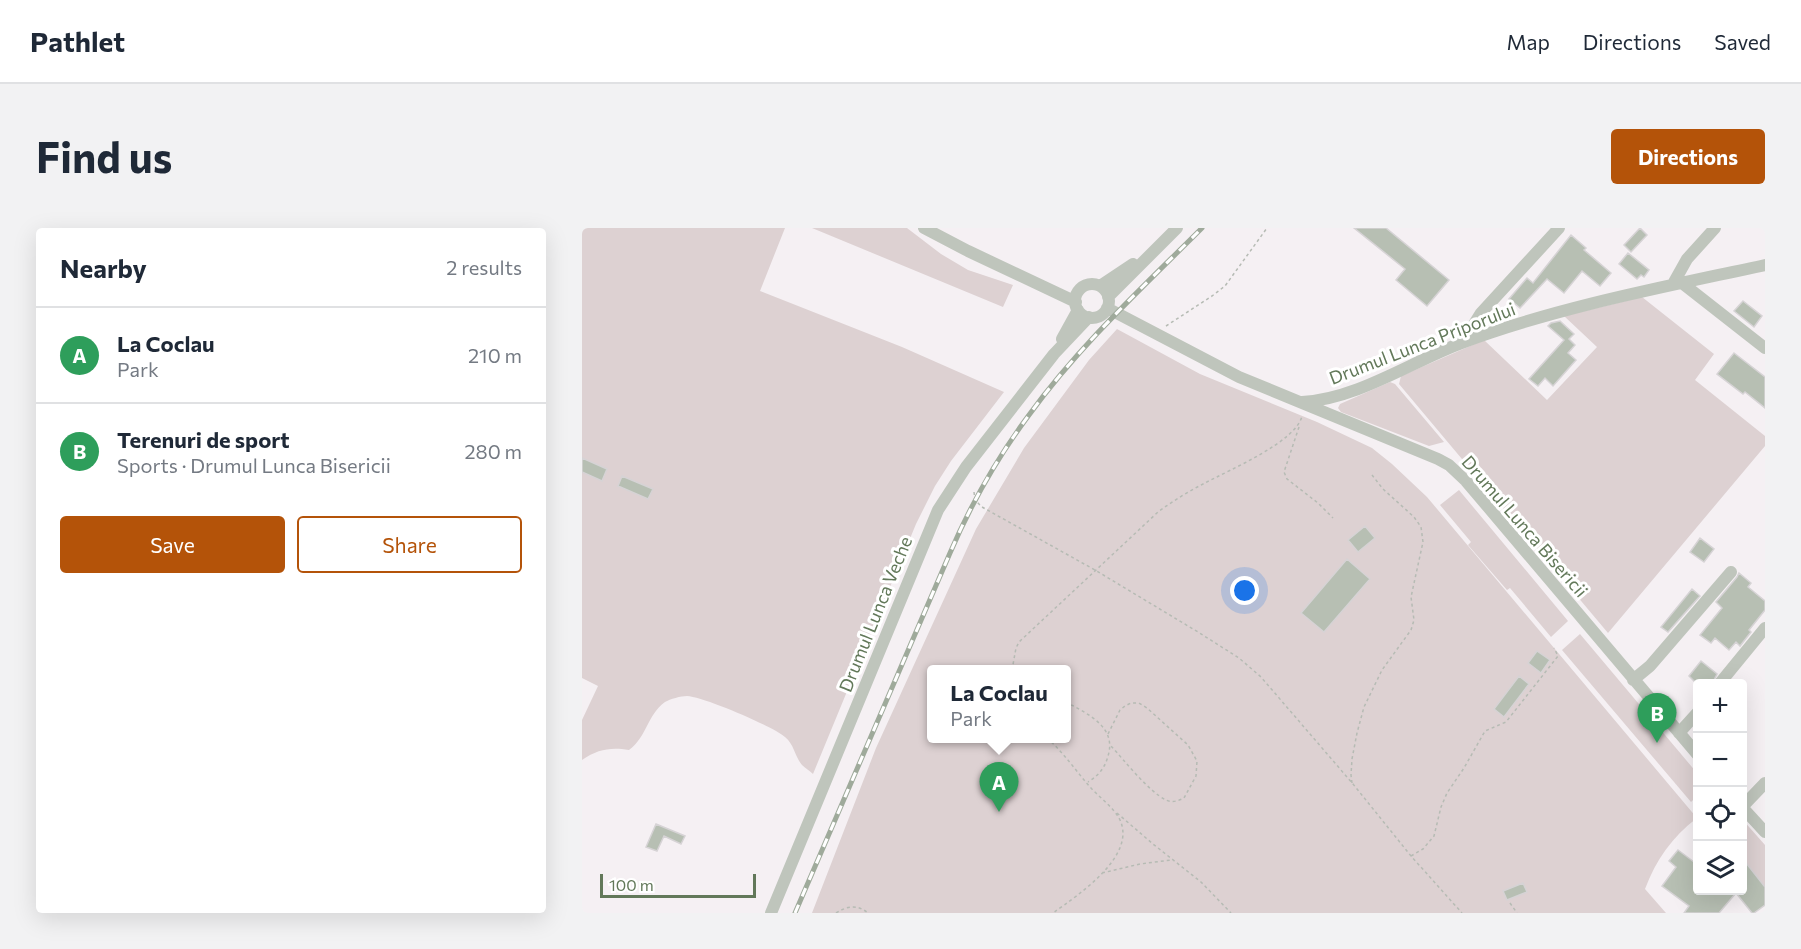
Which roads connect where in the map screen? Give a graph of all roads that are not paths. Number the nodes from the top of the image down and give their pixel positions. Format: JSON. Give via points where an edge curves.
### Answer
{"nodes":[{"id":1,"x":924,"y":228,"type":"edge"},
{"id":2,"x":1177,"y":228,"type":"edge"},
{"id":3,"x":1558,"y":228,"type":"edge"},
{"id":4,"x":1714,"y":228,"type":"edge"},
{"id":5,"x":1154,"y":250,"type":"junction"},
{"id":6,"x":1765,"y":265,"type":"edge"},
{"id":7,"x":1038,"y":283,"type":"junction"},
{"id":8,"x":1678,"y":284,"type":"junction"},
{"id":9,"x":1100,"y":286,"type":"junction"},
{"id":10,"x":1081,"y":289,"type":"junction"},
{"id":11,"x":1108,"y":302,"type":"junction"},
{"id":12,"x":1077,"y":306,"type":"junction"},
{"id":13,"x":1089,"y":317,"type":"junction"},
{"id":14,"x":1463,"y":342,"type":"junction"},
{"id":15,"x":1765,"y":348,"type":"edge"},
{"id":16,"x":1054,"y":354,"type":"junction"},
{"id":17,"x":1297,"y":402,"type":"junction"},
{"id":18,"x":1731,"y":572,"type":"dead end"},
{"id":19,"x":1765,"y":628,"type":"edge"},
{"id":20,"x":1724,"y":679,"type":"edge"},
{"id":21,"x":1634,"y":680,"type":"junction"},
{"id":22,"x":1693,"y":718,"type":"edge"},
{"id":23,"x":1679,"y":733,"type":"junction"},
{"id":24,"x":1693,"y":749,"type":"edge"},
{"id":25,"x":1765,"y":783,"type":"edge"},
{"id":26,"x":1747,"y":803,"type":"edge"},
{"id":27,"x":1747,"y":812,"type":"edge"},
{"id":28,"x":1765,"y":832,"type":"edge"},
{"id":29,"x":771,"y":913,"type":"edge"}],
"edges":[{"from":1,"to":7,"type":"street"},
{"from":2,"to":5,"type":"street"},
{"from":3,"to":14,"type":"street","via":[[1481,314]]},
{"from":4,"to":8,"type":"street","via":[[1687,259]]},
{"from":5,"to":9,"type":"street"},
{"from":5,"to":11,"type":"street"},
{"from":6,"to":8,"type":"street","name":"Drumul Lunca Priporului"},
{"from":7,"to":10,"type":"street"},
{"from":7,"to":12,"type":"street"},
{"from":8,"to":14,"type":"street","name":"Drumul Lunca Priporului","via":[[1562,311]]},
{"from":8,"to":15,"type":"street"},
{"from":9,"to":10,"type":"street","via":[[1091,284]]},
{"from":9,"to":11,"type":"street"},
{"from":10,"to":12,"type":"street"},
{"from":11,"to":13,"type":"street","via":[[1100,315]]},
{"from":11,"to":17,"type":"street","via":[[1155,333]]},
{"from":12,"to":13,"type":"street"},
{"from":12,"to":16,"type":"street","name":"Drumul Lunca Veche"},
{"from":13,"to":16,"type":"street","name":"Drumul Lunca Veche"},
{"from":14,"to":17,"type":"street","name":"Drumul Lunca Priporului","via":[[1351,391]]},
{"from":16,"to":29,"type":"street","name":"Drumul Lunca Veche","via":[[966,467],[938,510]]},
{"from":17,"to":21,"type":"street","name":"Drumul Lunca Bisericii","via":[[1443,461],[1455,470]]},
{"from":18,"to":21,"type":"street"},
{"from":19,"to":20,"type":"street"},
{"from":21,"to":23,"type":"street","name":"Drumul Lunca Bisericii"},
{"from":22,"to":23,"type":"street"},
{"from":23,"to":24,"type":"street","name":"Drumul Lunca Bisericii"},
{"from":25,"to":26,"type":"street"},
{"from":27,"to":28,"type":"street"}]}
